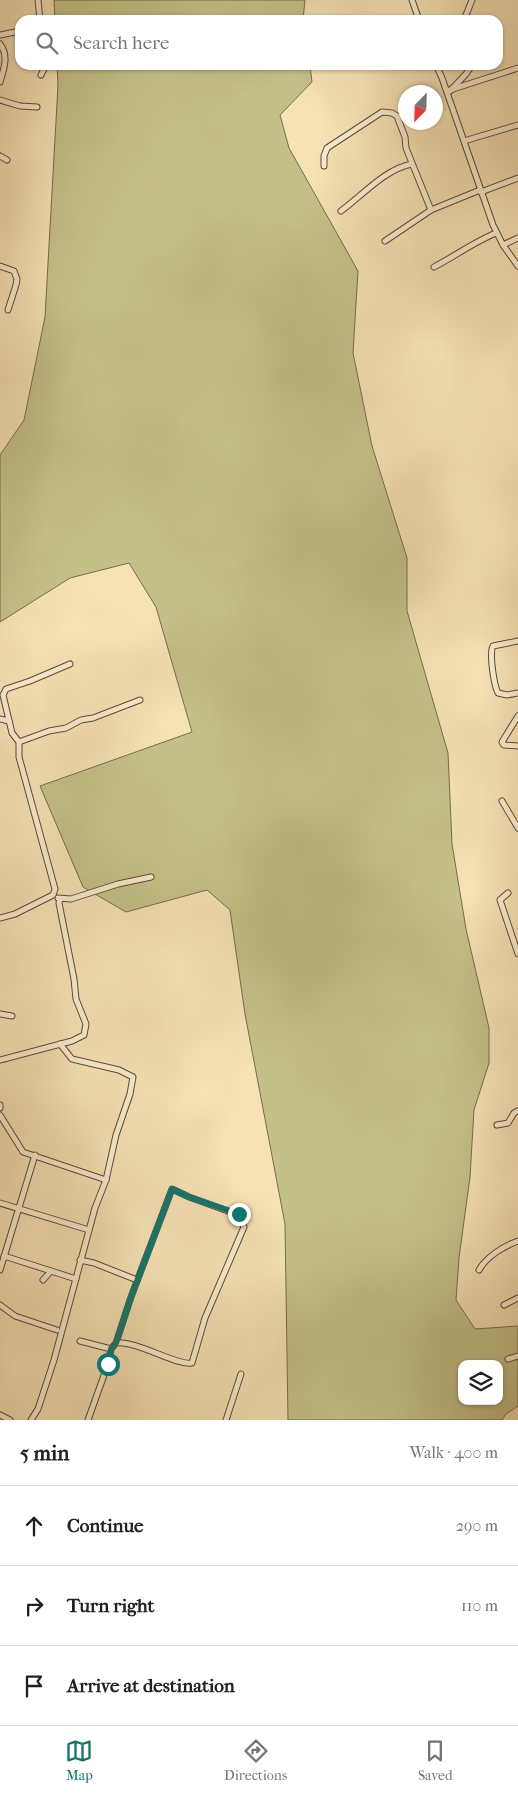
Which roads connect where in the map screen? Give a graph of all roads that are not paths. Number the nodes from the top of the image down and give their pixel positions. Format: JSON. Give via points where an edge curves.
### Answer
{"nodes":[{"id":1,"x":38,"y":0,"type":"edge"},
{"id":2,"x":412,"y":0,"type":"edge"},
{"id":3,"x":472,"y":0,"type":"edge"},
{"id":4,"x":40,"y":15,"type":"edge"},
{"id":5,"x":417,"y":15,"type":"edge"},
{"id":6,"x":466,"y":15,"type":"edge"},
{"id":7,"x":15,"y":31,"type":"edge"},
{"id":8,"x":0,"y":35,"type":"edge"},
{"id":9,"x":0,"y":44,"type":"edge"},
{"id":10,"x":518,"y":68,"type":"edge"},
{"id":11,"x":44,"y":70,"type":"edge"},
{"id":12,"x":438,"y":70,"type":"edge"},
{"id":13,"x":469,"y":70,"type":"edge"},
{"id":14,"x":41,"y":75,"type":"dead end"},
{"id":15,"x":0,"y":82,"type":"edge"},
{"id":16,"x":449,"y":92,"type":"junction"},
{"id":17,"x":0,"y":100,"type":"edge"},
{"id":18,"x":37,"y":107,"type":"dead end"},
{"id":19,"x":518,"y":125,"type":"edge"},
{"id":20,"x":464,"y":141,"type":"junction"},
{"id":21,"x":0,"y":156,"type":"edge"},
{"id":22,"x":8,"y":160,"type":"dead end"},
{"id":23,"x":412,"y":164,"type":"junction"},
{"id":24,"x":324,"y":166,"type":"dead end"},
{"id":25,"x":518,"y":178,"type":"edge"},
{"id":26,"x":481,"y":191,"type":"junction"},
{"id":27,"x":431,"y":210,"type":"junction"},
{"id":28,"x":341,"y":211,"type":"dead end"},
{"id":29,"x":496,"y":233,"type":"junction"},
{"id":30,"x":518,"y":238,"type":"edge"},
{"id":31,"x":385,"y":241,"type":"dead end"},
{"id":32,"x":503,"y":245,"type":"junction"},
{"id":33,"x":0,"y":266,"type":"edge"},
{"id":34,"x":518,"y":266,"type":"edge"},
{"id":35,"x":434,"y":267,"type":"dead end"},
{"id":36,"x":8,"y":310,"type":"dead end"},
{"id":37,"x":518,"y":641,"type":"edge"},
{"id":38,"x":70,"y":664,"type":"dead end"},
{"id":39,"x":518,"y":693,"type":"edge"},
{"id":40,"x":140,"y":700,"type":"dead end"},
{"id":41,"x":518,"y":716,"type":"edge"},
{"id":42,"x":0,"y":719,"type":"edge"},
{"id":43,"x":9,"y":721,"type":"junction"},
{"id":44,"x":19,"y":742,"type":"junction"},
{"id":45,"x":518,"y":746,"type":"edge"},
{"id":46,"x":502,"y":801,"type":"dead end"},
{"id":47,"x":518,"y":828,"type":"edge"},
{"id":48,"x":151,"y":877,"type":"dead end"},
{"id":49,"x":508,"y":893,"type":"dead end"},
{"id":50,"x":53,"y":895,"type":"junction"},
{"id":51,"x":60,"y":898,"type":"junction"},
{"id":52,"x":0,"y":918,"type":"edge"},
{"id":53,"x":518,"y":954,"type":"edge"},
{"id":54,"x":0,"y":1014,"type":"edge"},
{"id":55,"x":12,"y":1016,"type":"dead end"},
{"id":56,"x":60,"y":1044,"type":"junction"},
{"id":57,"x":0,"y":1060,"type":"edge"},
{"id":58,"x":518,"y":1111,"type":"edge"},
{"id":59,"x":0,"y":1115,"type":"edge"},
{"id":60,"x":496,"y":1125,"type":"dead end"},
{"id":61,"x":35,"y":1155,"type":"junction"},
{"id":62,"x":106,"y":1180,"type":"junction"},
{"id":63,"x":0,"y":1203,"type":"edge"},
{"id":64,"x":18,"y":1209,"type":"junction"},
{"id":65,"x":89,"y":1230,"type":"junction"},
{"id":66,"x":518,"y":1240,"type":"edge"},
{"id":67,"x":4,"y":1256,"type":"junction"},
{"id":68,"x":80,"y":1260,"type":"junction"},
{"id":69,"x":0,"y":1270,"type":"edge"},
{"id":70,"x":479,"y":1270,"type":"dead end"},
{"id":71,"x":51,"y":1271,"type":"junction"},
{"id":72,"x":76,"y":1278,"type":"junction"},
{"id":73,"x":43,"y":1280,"type":"dead end"},
{"id":74,"x":137,"y":1280,"type":"junction"},
{"id":75,"x":518,"y":1298,"type":"edge"},
{"id":76,"x":69,"y":1301,"type":"junction"},
{"id":77,"x":0,"y":1305,"type":"edge"},
{"id":78,"x":504,"y":1305,"type":"dead end"},
{"id":79,"x":74,"y":1309,"type":"dead end"},
{"id":80,"x":58,"y":1330,"type":"dead end"},
{"id":81,"x":80,"y":1341,"type":"dead end"},
{"id":82,"x":116,"y":1343,"type":"junction"},
{"id":83,"x":111,"y":1349,"type":"junction"},
{"id":84,"x":518,"y":1356,"type":"edge"},
{"id":85,"x":508,"y":1359,"type":"dead end"},
{"id":86,"x":241,"y":1374,"type":"dead end"},
{"id":87,"x":0,"y":1415,"type":"edge"},
{"id":88,"x":10,"y":1420,"type":"edge"},
{"id":89,"x":32,"y":1420,"type":"edge"},
{"id":90,"x":88,"y":1420,"type":"edge"},
{"id":91,"x":226,"y":1420,"type":"edge"}],
"edges":[{"from":1,"to":4,"type":"street"},
{"from":2,"to":5,"type":"street"},
{"from":3,"to":6,"type":"street"},
{"from":7,"to":8,"type":"street"},
{"from":9,"to":15,"type":"street","via":[[6,57]]},
{"from":10,"to":16,"type":"street"},
{"from":11,"to":14,"type":"street"},
{"from":12,"to":16,"type":"street"},
{"from":13,"to":16,"type":"street"},
{"from":16,"to":20,"type":"street"},
{"from":17,"to":18,"type":"street"},
{"from":19,"to":20,"type":"street"},
{"from":20,"to":26,"type":"street"},
{"from":21,"to":22,"type":"street"},
{"from":23,"to":24,"type":"street","via":[[397,116],[382,112],[327,148]]},
{"from":23,"to":27,"type":"street"},
{"from":23,"to":28,"type":"street","via":[[390,173]]},
{"from":25,"to":26,"type":"street"},
{"from":26,"to":27,"type":"street"},
{"from":26,"to":29,"type":"street"},
{"from":27,"to":31,"type":"street"},
{"from":29,"to":32,"type":"street"},
{"from":29,"to":35,"type":"street"},
{"from":30,"to":32,"type":"street"},
{"from":32,"to":34,"type":"street"},
{"from":33,"to":36,"type":"street","via":[[14,271],[17,279]]},
{"from":37,"to":39,"type":"street","via":[[492,646],[490,652],[498,693]]},
{"from":38,"to":43,"type":"street","via":[[6,689],[3,694]]},
{"from":40,"to":44,"type":"street"},
{"from":41,"to":45,"type":"street","via":[[502,742]]},
{"from":42,"to":43,"type":"street"},
{"from":43,"to":44,"type":"street"},
{"from":44,"to":50,"type":"street","via":[[19,757],[54,885]]},
{"from":46,"to":47,"type":"street"},
{"from":48,"to":51,"type":"street","via":[[77,897]]},
{"from":49,"to":53,"type":"street","via":[[500,900]]},
{"from":50,"to":51,"type":"street"},
{"from":50,"to":52,"type":"street"},
{"from":51,"to":56,"type":"street","via":[[76,999],[86,1030],[84,1035]]},
{"from":54,"to":55,"type":"street"},
{"from":56,"to":57,"type":"street"},
{"from":56,"to":62,"type":"street","via":[[72,1059],[119,1070],[134,1077]]},
{"from":58,"to":60,"type":"street","via":[[508,1122]]},
{"from":59,"to":61,"type":"street","via":[[21,1150]]},
{"from":61,"to":62,"type":"street"},
{"from":61,"to":64,"type":"street"},
{"from":62,"to":65,"type":"street"},
{"from":63,"to":64,"type":"street"},
{"from":64,"to":65,"type":"street"},
{"from":64,"to":67,"type":"street"},
{"from":65,"to":68,"type":"street"},
{"from":66,"to":70,"type":"street","via":[[502,1249]]},
{"from":67,"to":69,"type":"street"},
{"from":67,"to":71,"type":"street"},
{"from":68,"to":72,"type":"street"},
{"from":68,"to":74,"type":"street"},
{"from":71,"to":72,"type":"street"},
{"from":71,"to":73,"type":"street"},
{"from":72,"to":76,"type":"street"},
{"from":74,"to":82,"type":"street"},
{"from":74,"to":82,"type":"street","via":[[172,1189],[239,1214],[244,1227],[206,1318],[192,1363],[183,1363],[130,1344]]},
{"from":75,"to":78,"type":"street"},
{"from":76,"to":79,"type":"street"},
{"from":76,"to":89,"type":"street","via":[[54,1360]]},
{"from":77,"to":80,"type":"street","via":[[15,1316]]},
{"from":81,"to":83,"type":"street"},
{"from":82,"to":83,"type":"street"},
{"from":83,"to":90,"type":"street"},
{"from":84,"to":85,"type":"street"},
{"from":86,"to":91,"type":"street"},
{"from":87,"to":88,"type":"street"}]}
